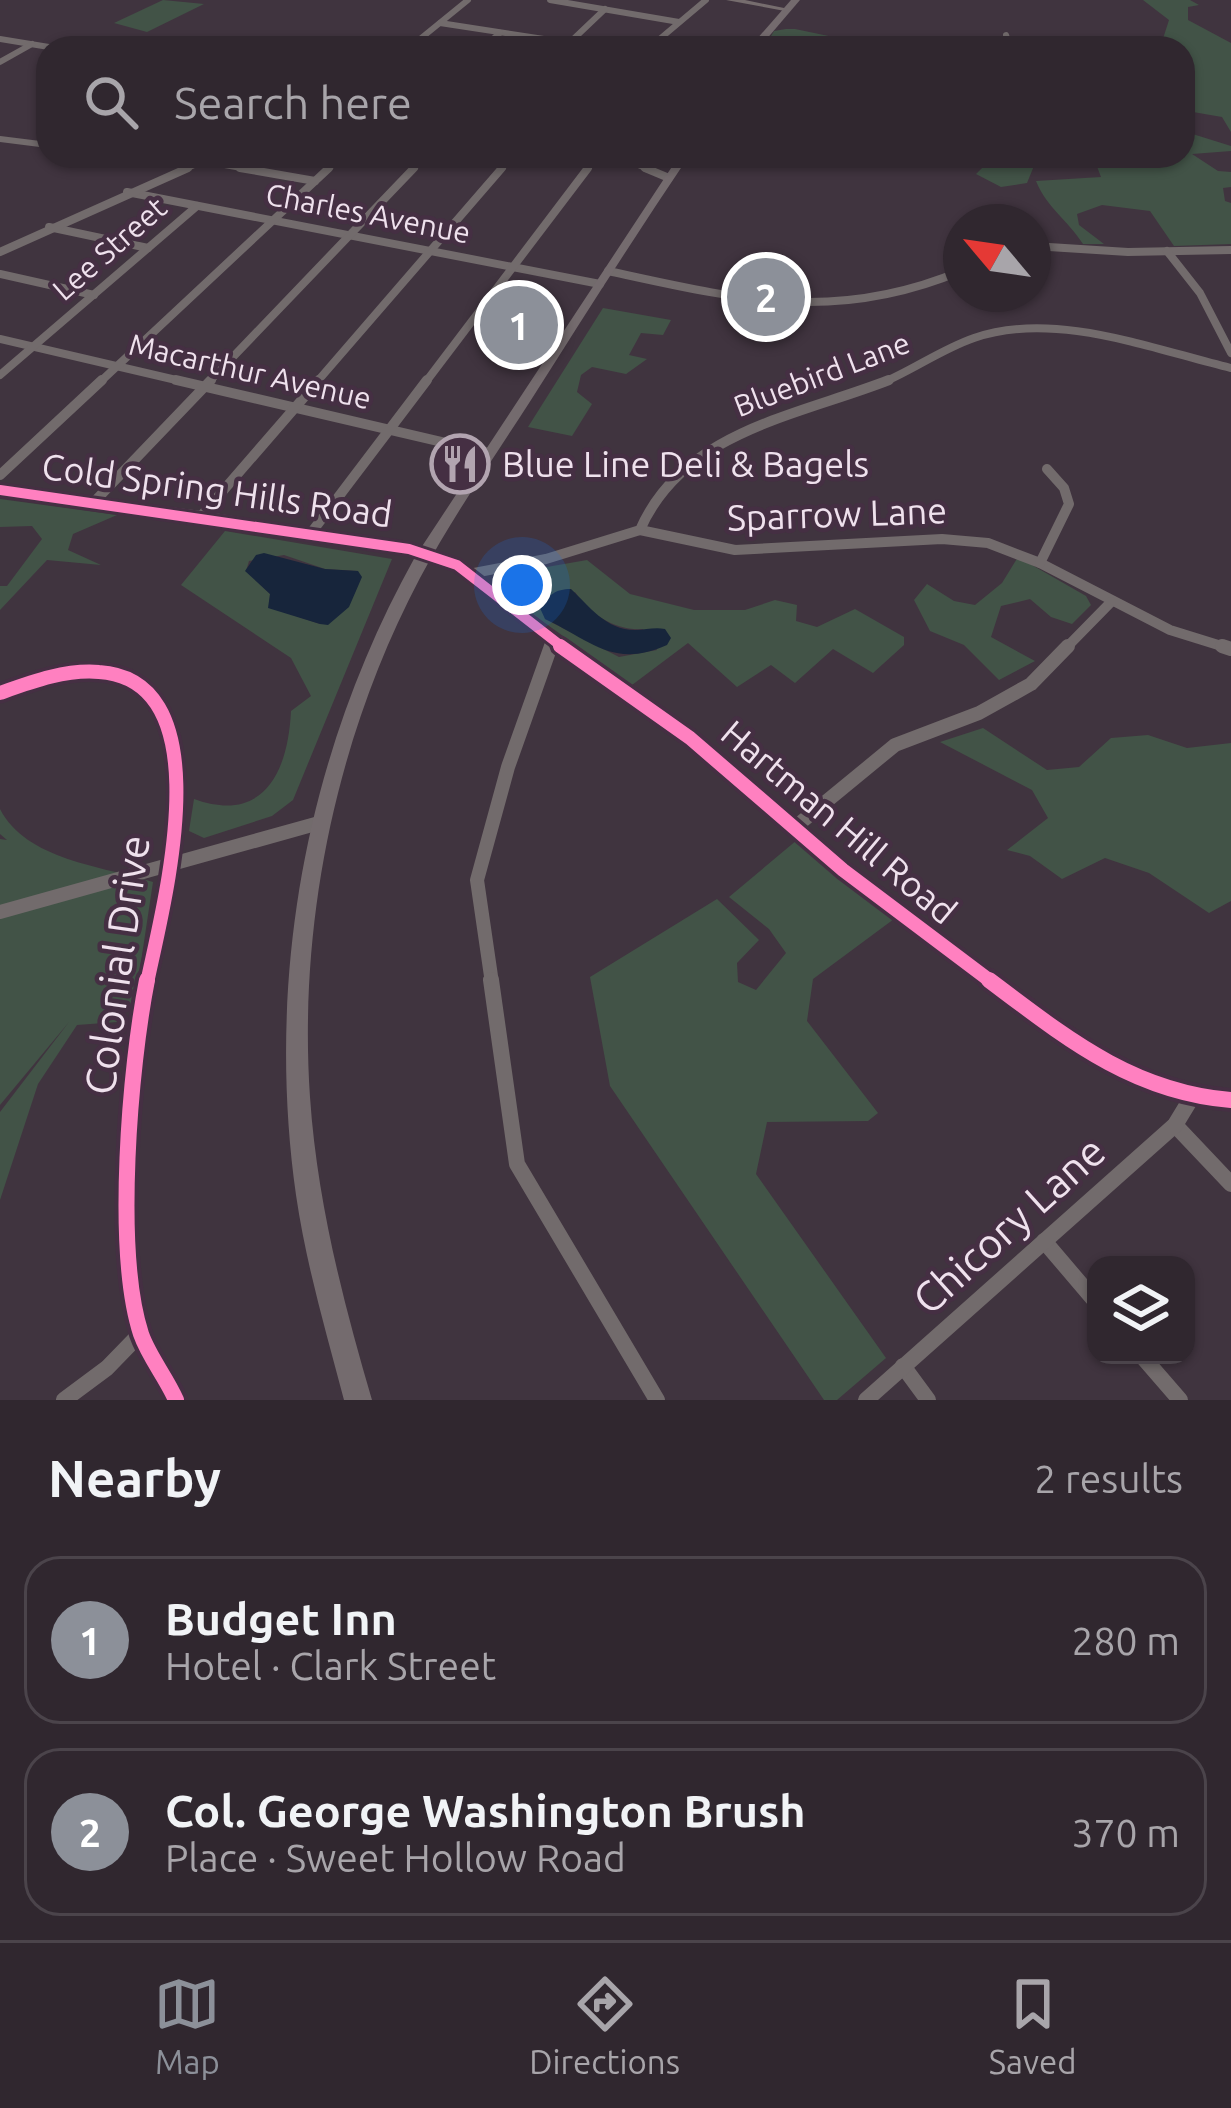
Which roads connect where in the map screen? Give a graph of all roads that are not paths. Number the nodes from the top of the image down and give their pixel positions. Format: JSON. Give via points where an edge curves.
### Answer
{"nodes":[{"id":1,"x":468,"y":0,"type":"edge"},
{"id":2,"x":550,"y":0,"type":"edge"},
{"id":3,"x":706,"y":0,"type":"edge"},
{"id":4,"x":730,"y":0,"type":"edge"},
{"id":5,"x":796,"y":0,"type":"edge"},
{"id":6,"x":571,"y":2,"type":"edge"},
{"id":7,"x":604,"y":9,"type":"junction"},
{"id":8,"x":785,"y":9,"type":"junction"},
{"id":9,"x":679,"y":22,"type":"junction"},
{"id":10,"x":440,"y":23,"type":"junction"},
{"id":11,"x":500,"y":32,"type":"junction"},
{"id":12,"x":424,"y":36,"type":"edge"},
{"id":13,"x":496,"y":36,"type":"edge"},
{"id":14,"x":519,"y":36,"type":"edge"},
{"id":15,"x":577,"y":36,"type":"edge"},
{"id":16,"x":663,"y":36,"type":"edge"},
{"id":17,"x":764,"y":36,"type":"edge"},
{"id":18,"x":0,"y":39,"type":"edge"},
{"id":19,"x":33,"y":43,"type":"junction"},
{"id":20,"x":36,"y":44,"type":"edge"},
{"id":21,"x":0,"y":62,"type":"edge"},
{"id":22,"x":0,"y":139,"type":"edge"},
{"id":23,"x":36,"y":144,"type":"edge"},
{"id":24,"x":185,"y":168,"type":"edge"},
{"id":25,"x":258,"y":168,"type":"edge"},
{"id":26,"x":329,"y":168,"type":"edge"},
{"id":27,"x":414,"y":168,"type":"edge"},
{"id":28,"x":502,"y":168,"type":"edge"},
{"id":29,"x":588,"y":168,"type":"edge"},
{"id":30,"x":645,"y":168,"type":"edge"},
{"id":31,"x":675,"y":168,"type":"edge"},
{"id":32,"x":668,"y":178,"type":"junction"},
{"id":33,"x":315,"y":181,"type":"junction"},
{"id":34,"x":127,"y":193,"type":"junction"},
{"id":35,"x":197,"y":206,"type":"junction"},
{"id":36,"x":273,"y":220,"type":"junction"},
{"id":37,"x":48,"y":227,"type":"junction"},
{"id":38,"x":351,"y":235,"type":"junction"},
{"id":39,"x":1051,"y":247,"type":"edge"},
{"id":40,"x":148,"y":248,"type":"junction"},
{"id":41,"x":430,"y":250,"type":"junction"},
{"id":42,"x":1231,"y":250,"type":"edge"},
{"id":43,"x":0,"y":251,"type":"edge"},
{"id":44,"x":1167,"y":251,"type":"junction"},
{"id":45,"x":513,"y":267,"type":"junction"},
{"id":46,"x":0,"y":274,"type":"edge"},
{"id":47,"x":943,"y":277,"type":"edge"},
{"id":48,"x":604,"y":278,"type":"junction"},
{"id":49,"x":94,"y":295,"type":"junction"},
{"id":50,"x":1228,"y":333,"type":"edge"},
{"id":51,"x":0,"y":339,"type":"edge"},
{"id":52,"x":33,"y":346,"type":"junction"},
{"id":53,"x":1231,"y":353,"type":"edge"},
{"id":54,"x":118,"y":366,"type":"junction"},
{"id":55,"x":1231,"y":368,"type":"edge"},
{"id":56,"x":0,"y":375,"type":"edge"},
{"id":57,"x":205,"y":386,"type":"junction"},
{"id":58,"x":296,"y":406,"type":"junction"},
{"id":59,"x":389,"y":428,"type":"junction"},
{"id":60,"x":490,"y":453,"type":"junction"},
{"id":61,"x":1047,"y":469,"type":"dead end"},
{"id":62,"x":0,"y":475,"type":"edge"},
{"id":63,"x":0,"y":490,"type":"edge"},
{"id":64,"x":95,"y":501,"type":"junction"},
{"id":65,"x":202,"y":515,"type":"junction"},
{"id":66,"x":640,"y":530,"type":"junction"},
{"id":67,"x":311,"y":533,"type":"junction"},
{"id":68,"x":425,"y":552,"type":"junction"},
{"id":69,"x":1040,"y":563,"type":"junction"},
{"id":70,"x":470,"y":574,"type":"junction"},
{"id":71,"x":1111,"y":602,"type":"junction"},
{"id":72,"x":553,"y":641,"type":"junction"},
{"id":73,"x":1231,"y":649,"type":"edge"},
{"id":74,"x":0,"y":693,"type":"edge"},
{"id":75,"x":319,"y":823,"type":"junction"},
{"id":76,"x":794,"y":827,"type":"junction"},
{"id":77,"x":173,"y":862,"type":"junction"},
{"id":78,"x":0,"y":912,"type":"edge"},
{"id":79,"x":1192,"y":1097,"type":"junction"},
{"id":80,"x":1231,"y":1100,"type":"edge"},
{"id":81,"x":1174,"y":1125,"type":"junction"},
{"id":82,"x":1231,"y":1184,"type":"edge"},
{"id":83,"x":1044,"y":1241,"type":"junction"},
{"id":84,"x":1087,"y":1291,"type":"edge"},
{"id":85,"x":141,"y":1334,"type":"junction"},
{"id":86,"x":1149,"y":1364,"type":"edge"},
{"id":87,"x":903,"y":1366,"type":"junction"},
{"id":88,"x":64,"y":1400,"type":"edge"},
{"id":89,"x":176,"y":1400,"type":"edge"},
{"id":90,"x":358,"y":1400,"type":"edge"},
{"id":91,"x":657,"y":1400,"type":"edge"},
{"id":92,"x":866,"y":1400,"type":"edge"},
{"id":93,"x":928,"y":1400,"type":"edge"},
{"id":94,"x":1180,"y":1400,"type":"edge"}],
"edges":[{"from":1,"to":10,"type":"street"},
{"from":2,"to":6,"type":"street"},
{"from":3,"to":9,"type":"street"},
{"from":4,"to":8,"type":"main road"},
{"from":5,"to":8,"type":"main road"},
{"from":6,"to":7,"type":"street"},
{"from":7,"to":9,"type":"street"},
{"from":7,"to":15,"type":"street"},
{"from":8,"to":17,"type":"main road"},
{"from":9,"to":16,"type":"street"},
{"from":10,"to":11,"type":"street"},
{"from":10,"to":12,"type":"street"},
{"from":11,"to":13,"type":"street"},
{"from":11,"to":14,"type":"street"},
{"from":18,"to":19,"type":"street"},
{"from":19,"to":20,"type":"street"},
{"from":19,"to":21,"type":"street"},
{"from":22,"to":23,"type":"street"},
{"from":24,"to":34,"type":"street"},
{"from":25,"to":33,"type":"street"},
{"from":26,"to":33,"type":"street"},
{"from":27,"to":38,"type":"street"},
{"from":28,"to":41,"type":"street"},
{"from":29,"to":45,"type":"street"},
{"from":30,"to":32,"type":"street"},
{"from":31,"to":32,"type":"main road"},
{"from":32,"to":48,"type":"main road"},
{"from":33,"to":36,"type":"street"},
{"from":34,"to":35,"type":"street","name":"Charles Avenue"},
{"from":34,"to":37,"type":"street"},
{"from":35,"to":36,"type":"street","name":"Charles Avenue"},
{"from":35,"to":40,"type":"street","name":"Lee Street"},
{"from":36,"to":38,"type":"street","name":"Charles Avenue"},
{"from":36,"to":54,"type":"street"},
{"from":37,"to":40,"type":"street"},
{"from":37,"to":43,"type":"street"},
{"from":38,"to":41,"type":"street","name":"Charles Avenue"},
{"from":38,"to":57,"type":"street"},
{"from":39,"to":44,"type":"street"},
{"from":40,"to":49,"type":"street","name":"Lee Street"},
{"from":41,"to":45,"type":"street","name":"Charles Avenue"},
{"from":41,"to":58,"type":"street"},
{"from":42,"to":44,"type":"street"},
{"from":44,"to":50,"type":"street"},
{"from":45,"to":48,"type":"street","name":"Charles Avenue"},
{"from":45,"to":59,"type":"street"},
{"from":46,"to":49,"type":"street"},
{"from":47,"to":48,"type":"street","name":"Charles Avenue","via":[[880,300],[812,306]]},
{"from":48,"to":60,"type":"main road"},
{"from":49,"to":52,"type":"street","name":"Lee Street"},
{"from":50,"to":53,"type":"street"},
{"from":51,"to":52,"type":"street","name":"Macarthur Avenue"},
{"from":52,"to":54,"type":"street","name":"Macarthur Avenue"},
{"from":52,"to":56,"type":"street","name":"Lee Street"},
{"from":54,"to":57,"type":"street","name":"Macarthur Avenue"},
{"from":54,"to":62,"type":"street"},
{"from":55,"to":66,"type":"street","name":"Bluebird Lane","via":[[1064,329],[991,333],[713,445],[673,474]]},
{"from":57,"to":58,"type":"street","name":"Macarthur Avenue"},
{"from":57,"to":64,"type":"street"},
{"from":58,"to":59,"type":"street","name":"Macarthur Avenue"},
{"from":58,"to":65,"type":"street"},
{"from":59,"to":60,"type":"street","name":"Macarthur Avenue"},
{"from":59,"to":67,"type":"street"},
{"from":60,"to":68,"type":"main road"},
{"from":61,"to":69,"type":"street","via":[[1069,504]]},
{"from":63,"to":64,"type":"street","name":"Cold Spring Hills Road"},
{"from":64,"to":65,"type":"street","name":"Cold Spring Hills Road"},
{"from":65,"to":67,"type":"street","name":"Cold Spring Hills Road"},
{"from":66,"to":69,"type":"street","name":"Sparrow Lane","via":[[710,548],[764,551],[967,540]]},
{"from":66,"to":70,"type":"street"},
{"from":67,"to":68,"type":"street","name":"Cold Spring Hills Road"},
{"from":68,"to":70,"type":"street","name":"Hartman Hill Road"},
{"from":68,"to":75,"type":"main road","via":[[366,676]]},
{"from":69,"to":71,"type":"street","name":"Sparrow Lane"},
{"from":70,"to":72,"type":"street","name":"Hartman Hill Road"},
{"from":71,"to":73,"type":"street","name":"Sparrow Lane"},
{"from":71,"to":76,"type":"street","via":[[1030,684],[896,745]]},
{"from":72,"to":76,"type":"street","name":"Hartman Hill Road","via":[[690,738]]},
{"from":72,"to":91,"type":"street","via":[[477,880],[517,1164]]},
{"from":74,"to":77,"type":"street","name":"Colonial Drive","via":[[91,672],[133,681],[150,694],[169,731]]},
{"from":75,"to":77,"type":"street"},
{"from":75,"to":90,"type":"main road","via":[[295,1015],[297,1120],[328,1307]]},
{"from":76,"to":79,"type":"street","name":"Hartman Hill Road","via":[[1092,1058]]},
{"from":77,"to":78,"type":"street"},
{"from":77,"to":85,"type":"street","name":"Colonial Drive","via":[[144,994],[130,1135]]},
{"from":79,"to":80,"type":"street","name":"Hartman Hill Road"},
{"from":79,"to":81,"type":"street","name":"Chicory Lane"},
{"from":81,"to":82,"type":"street"},
{"from":81,"to":83,"type":"street","name":"Chicory Lane"},
{"from":83,"to":84,"type":"street"},
{"from":83,"to":87,"type":"street","name":"Chicory Lane"},
{"from":85,"to":88,"type":"street"},
{"from":85,"to":89,"type":"street","name":"Colonial Drive"},
{"from":86,"to":94,"type":"street"},
{"from":87,"to":92,"type":"street","name":"Chicory Lane"},
{"from":87,"to":93,"type":"street"}]}
